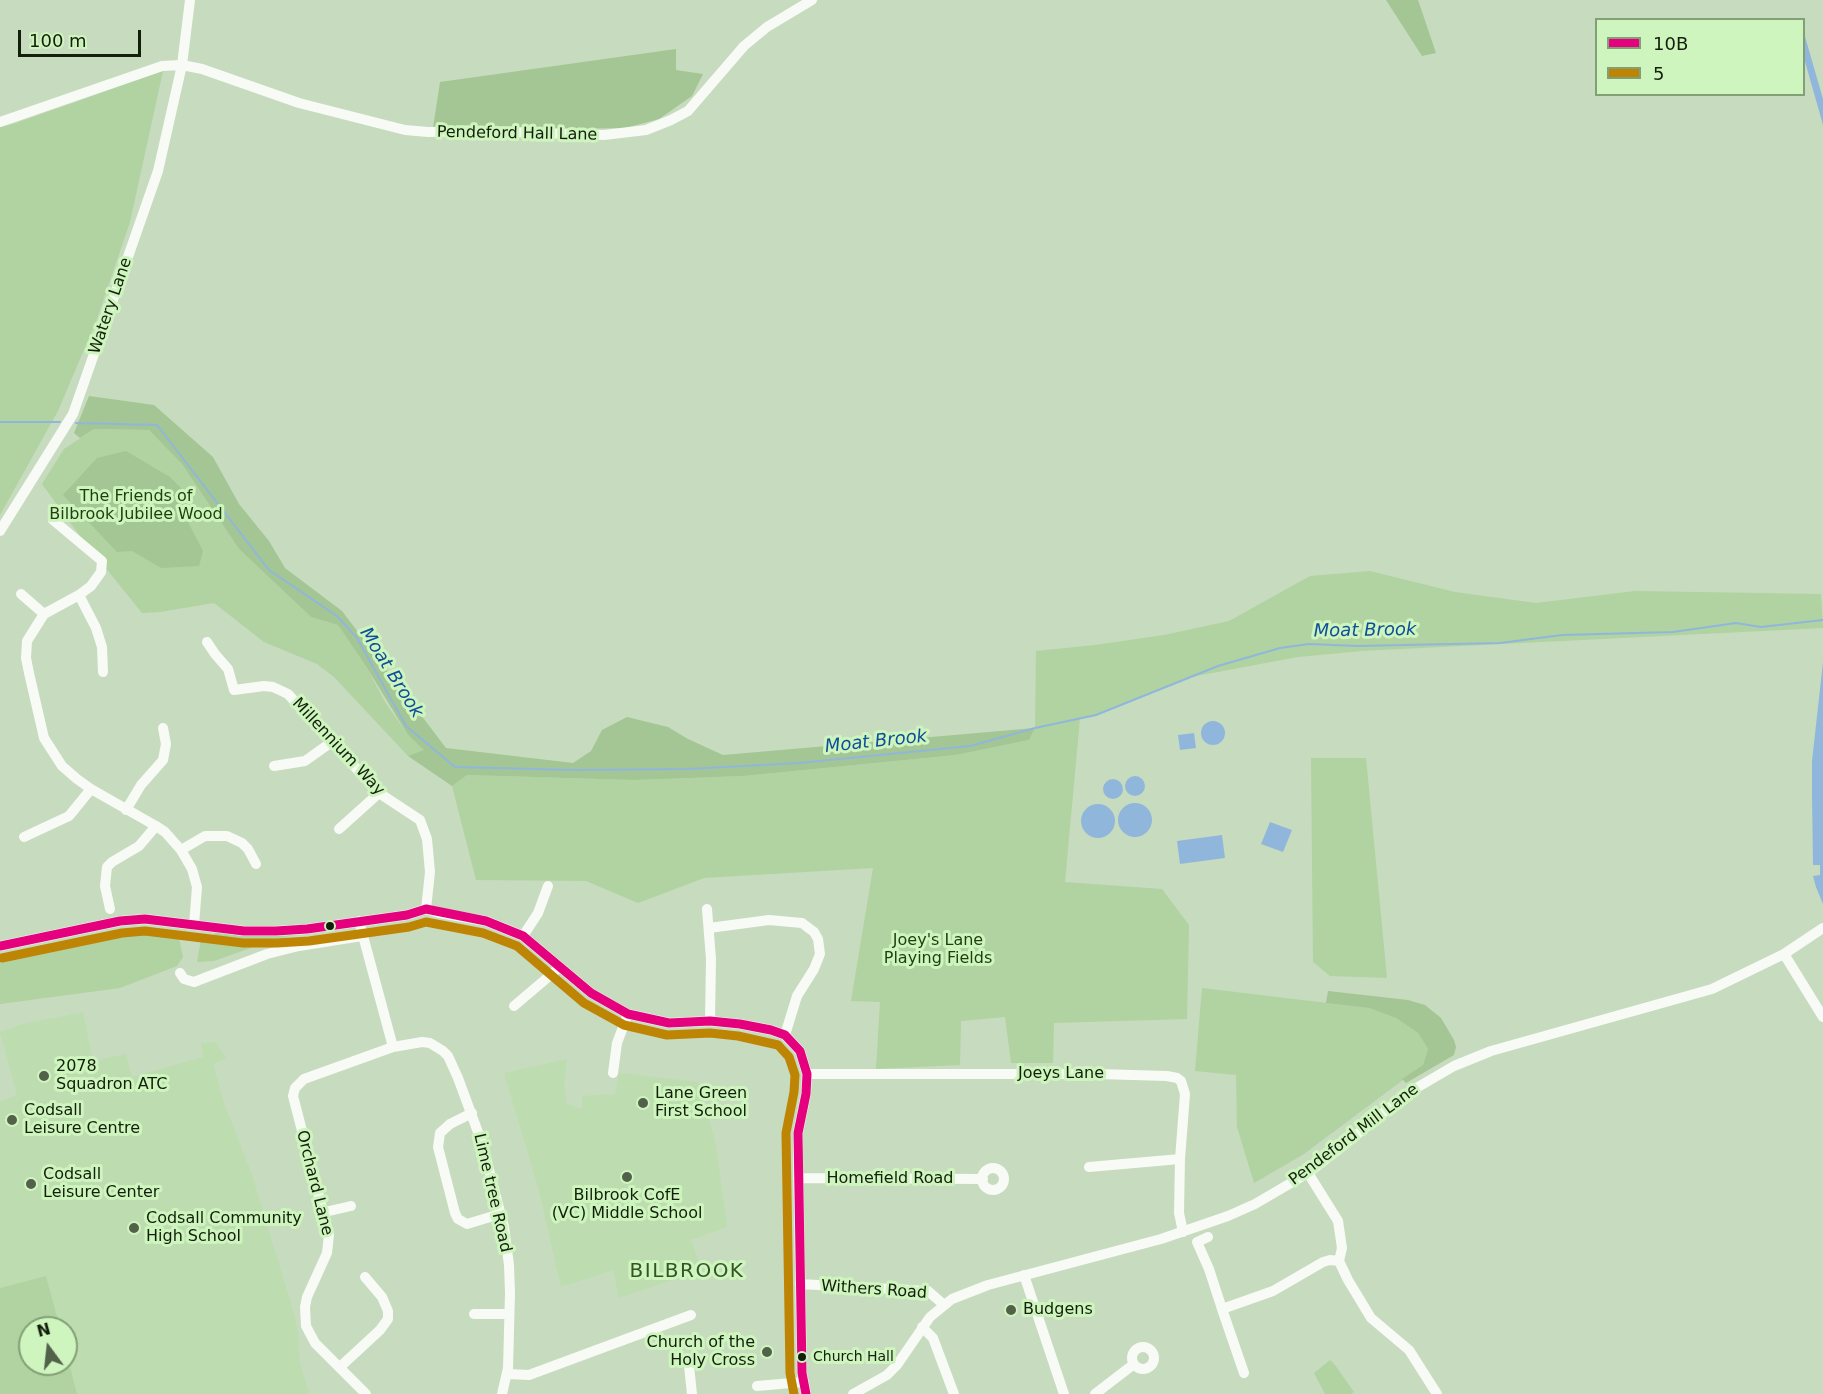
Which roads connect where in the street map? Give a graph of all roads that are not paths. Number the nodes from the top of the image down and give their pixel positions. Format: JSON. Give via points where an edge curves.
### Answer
{"nodes":[{"id":1,"x":190,"y":0,"type":"edge"},
{"id":2,"x":812,"y":0,"type":"edge"},
{"id":3,"x":182,"y":65,"type":"junction"},
{"id":4,"x":0,"y":122,"type":"edge"},
{"id":5,"x":53,"y":519,"type":"dead end"},
{"id":6,"x":0,"y":531,"type":"edge"},
{"id":7,"x":21,"y":594,"type":"dead end"},
{"id":8,"x":79,"y":595,"type":"junction"},
{"id":9,"x":44,"y":614,"type":"junction"},
{"id":10,"x":207,"y":642,"type":"dead end"},
{"id":11,"x":103,"y":672,"type":"dead end"},
{"id":12,"x":163,"y":728,"type":"dead end"},
{"id":13,"x":333,"y":741,"type":"junction"},
{"id":14,"x":274,"y":766,"type":"dead end"},
{"id":15,"x":91,"y":789,"type":"junction"},
{"id":16,"x":379,"y":793,"type":"junction"},
{"id":17,"x":126,"y":810,"type":"junction"},
{"id":18,"x":156,"y":826,"type":"junction"},
{"id":19,"x":339,"y":829,"type":"dead end"},
{"id":20,"x":24,"y":837,"type":"dead end"},
{"id":21,"x":181,"y":850,"type":"junction"},
{"id":22,"x":256,"y":864,"type":"dead end"},
{"id":23,"x":548,"y":886,"type":"dead end"},
{"id":24,"x":110,"y":909,"type":"dead end"},
{"id":25,"x":426,"y":909,"type":"junction"},
{"id":26,"x":707,"y":909,"type":"dead end"},
{"id":27,"x":359,"y":921,"type":"junction"},
{"id":28,"x":194,"y":925,"type":"junction"},
{"id":29,"x":709,"y":928,"type":"junction"},
{"id":30,"x":1822,"y":929,"type":"edge"},
{"id":31,"x":362,"y":936,"type":"junction"},
{"id":32,"x":523,"y":936,"type":"junction"},
{"id":33,"x":0,"y":937,"type":"edge"},
{"id":34,"x":20,"y":940,"type":"junction"},
{"id":35,"x":0,"y":946,"type":"edge"},
{"id":36,"x":1784,"y":954,"type":"junction"},
{"id":37,"x":560,"y":967,"type":"junction"},
{"id":38,"x":180,"y":973,"type":"dead end"},
{"id":39,"x":514,"y":1006,"type":"dead end"},
{"id":40,"x":628,"y":1014,"type":"junction"},
{"id":41,"x":1823,"y":1017,"type":"edge"},
{"id":42,"x":710,"y":1021,"type":"junction"},
{"id":43,"x":785,"y":1035,"type":"junction"},
{"id":44,"x":393,"y":1047,"type":"junction"},
{"id":45,"x":613,"y":1073,"type":"dead end"},
{"id":46,"x":807,"y":1074,"type":"junction"},
{"id":47,"x":472,"y":1113,"type":"junction"},
{"id":48,"x":1180,"y":1159,"type":"junction"},
{"id":49,"x":1089,"y":1167,"type":"dead end"},
{"id":50,"x":1308,"y":1173,"type":"junction"},
{"id":51,"x":798,"y":1178,"type":"junction"},
{"id":52,"x":982,"y":1179,"type":"dead end"},
{"id":53,"x":351,"y":1206,"type":"dead end"},
{"id":54,"x":325,"y":1212,"type":"junction"},
{"id":55,"x":500,"y":1214,"type":"junction"},
{"id":56,"x":1183,"y":1232,"type":"junction"},
{"id":57,"x":1208,"y":1237,"type":"dead end"},
{"id":58,"x":1339,"y":1261,"type":"junction"},
{"id":59,"x":1024,"y":1275,"type":"junction"},
{"id":60,"x":364,"y":1277,"type":"dead end"},
{"id":61,"x":800,"y":1284,"type":"junction"},
{"id":62,"x":943,"y":1304,"type":"junction"},
{"id":63,"x":1222,"y":1309,"type":"junction"},
{"id":64,"x":474,"y":1314,"type":"dead end"},
{"id":65,"x":509,"y":1314,"type":"junction"},
{"id":66,"x":691,"y":1315,"type":"dead end"},
{"id":67,"x":922,"y":1328,"type":"junction"},
{"id":68,"x":1134,"y":1364,"type":"dead end"},
{"id":69,"x":689,"y":1365,"type":"dead end"},
{"id":70,"x":340,"y":1367,"type":"junction"},
{"id":71,"x":1244,"y":1373,"type":"dead end"},
{"id":72,"x":508,"y":1374,"type":"junction"},
{"id":73,"x":803,"y":1382,"type":"junction"},
{"id":74,"x":757,"y":1386,"type":"dead end"},
{"id":75,"x":366,"y":1394,"type":"edge"},
{"id":76,"x":502,"y":1394,"type":"edge"},
{"id":77,"x":692,"y":1394,"type":"edge"},
{"id":78,"x":806,"y":1394,"type":"edge"},
{"id":79,"x":853,"y":1394,"type":"edge"},
{"id":80,"x":954,"y":1394,"type":"edge"},
{"id":81,"x":1064,"y":1394,"type":"edge"},
{"id":82,"x":1095,"y":1394,"type":"edge"},
{"id":83,"x":1437,"y":1394,"type":"edge"}],
"edges":[{"from":1,"to":3,"type":"street","name":"Watery Lane"},
{"from":2,"to":3,"type":"street","name":"Pendeford Hall Lane","via":[[744,46],[688,111],[646,130],[604,135],[405,130],[299,103]]},
{"from":3,"to":4,"type":"street","via":[[162,66]]},
{"from":3,"to":6,"type":"street","name":"Watery Lane","via":[[158,171],[73,414]]},
{"from":5,"to":8,"type":"street","via":[[102,561],[101,572]]},
{"from":7,"to":9,"type":"street"},
{"from":8,"to":9,"type":"street"},
{"from":8,"to":11,"type":"street","via":[[102,647]]},
{"from":9,"to":15,"type":"street","via":[[30,635],[26,650],[40,729],[62,766]]},
{"from":10,"to":13,"type":"street","name":"Millennium Way","via":[[228,669],[234,690],[264,686],[281,690],[296,700]]},
{"from":12,"to":17,"type":"street","via":[[163,759]]},
{"from":13,"to":14,"type":"street","via":[[305,761]]},
{"from":13,"to":16,"type":"street","name":"Millennium Way"},
{"from":15,"to":17,"type":"street"},
{"from":15,"to":20,"type":"street","via":[[69,816]]},
{"from":16,"to":19,"type":"street"},
{"from":16,"to":25,"type":"street","name":"Millennium Way","via":[[414,814],[424,828],[430,872]]},
{"from":17,"to":18,"type":"street"},
{"from":18,"to":21,"type":"street"},
{"from":18,"to":24,"type":"street","via":[[139,846],[107,867],[105,886]]},
{"from":21,"to":22,"type":"street","via":[[205,836],[227,836],[242,843]]},
{"from":21,"to":28,"type":"street","via":[[197,886]]},
{"from":23,"to":32,"type":"street","via":[[538,913]]},
{"from":25,"to":27,"type":"street"},
{"from":25,"to":32,"type":"street","via":[[486,921]]},
{"from":26,"to":29,"type":"street"},
{"from":27,"to":28,"type":"street","via":[[276,931]]},
{"from":27,"to":31,"type":"street"},
{"from":28,"to":34,"type":"street","via":[[145,919],[120,921]]},
{"from":29,"to":42,"type":"street"},
{"from":29,"to":43,"type":"street","via":[[769,920],[802,923],[819,939],[820,954],[797,996]]},
{"from":30,"to":36,"type":"street","name":"Pendeford Mill Lane"},
{"from":31,"to":38,"type":"street","via":[[267,954],[194,982]]},
{"from":31,"to":44,"type":"street"},
{"from":32,"to":37,"type":"street"},
{"from":33,"to":34,"type":"street"},
{"from":34,"to":35,"type":"street"},
{"from":36,"to":41,"type":"street"},
{"from":36,"to":50,"type":"street","name":"Pendeford Mill Lane","via":[[1695,995],[1491,1051],[1454,1066],[1406,1094]]},
{"from":37,"to":39,"type":"street"},
{"from":37,"to":40,"type":"street","via":[[591,993]]},
{"from":40,"to":42,"type":"street","via":[[669,1023]]},
{"from":40,"to":45,"type":"street","via":[[617,1043]]},
{"from":42,"to":43,"type":"street"},
{"from":43,"to":46,"type":"street","via":[[800,1051]]},
{"from":44,"to":47,"type":"street","name":"Lime tree Road","via":[[422,1042],[443,1051]]},
{"from":44,"to":54,"type":"street","name":"Orchard Lane","via":[[304,1080],[295,1088],[294,1102]]},
{"from":46,"to":48,"type":"street","name":"Joeys Lane","via":[[1167,1076],[1181,1082],[1185,1094]]},
{"from":46,"to":51,"type":"street","via":[[798,1132]]},
{"from":47,"to":55,"type":"street","name":"Lime tree Road"},
{"from":47,"to":55,"type":"street","via":[[440,1133],[438,1147],[455,1214],[467,1224]]},
{"from":48,"to":49,"type":"street"},
{"from":48,"to":56,"type":"street","name":"Joeys Lane","via":[[1179,1212]]},
{"from":50,"to":56,"type":"street","name":"Pendeford Mill Lane","via":[[1240,1211]]},
{"from":50,"to":58,"type":"street","via":[[1338,1221],[1342,1248]]},
{"from":51,"to":52,"type":"street","name":"Homefield Road"},
{"from":51,"to":61,"type":"street"},
{"from":53,"to":54,"type":"street"},
{"from":54,"to":70,"type":"street","name":"Orchard Lane","via":[[329,1245],[307,1297],[305,1317],[312,1339]]},
{"from":55,"to":65,"type":"street","name":"Lime tree Road","via":[[509,1265]]},
{"from":56,"to":59,"type":"street","name":"Pendeford Mill Lane"},
{"from":57,"to":63,"type":"street","via":[[1192,1244],[1209,1269]]},
{"from":58,"to":63,"type":"street","via":[[1323,1262],[1273,1291]]},
{"from":58,"to":83,"type":"street","via":[[1371,1318],[1409,1350]]},
{"from":59,"to":62,"type":"street","name":"Pendeford Mill Lane"},
{"from":59,"to":81,"type":"street"},
{"from":60,"to":70,"type":"street","via":[[382,1297],[388,1319]]},
{"from":61,"to":62,"type":"street","name":"Withers Road","via":[[922,1290],[933,1293]]},
{"from":61,"to":73,"type":"street"},
{"from":62,"to":67,"type":"street","name":"Pendeford Mill Lane"},
{"from":63,"to":71,"type":"street"},
{"from":64,"to":65,"type":"street"},
{"from":65,"to":72,"type":"street","name":"Lime tree Road"},
{"from":66,"to":72,"type":"street","via":[[529,1375]]},
{"from":67,"to":79,"type":"street","name":"Pendeford Mill Lane","via":[[892,1371]]},
{"from":67,"to":80,"type":"street","via":[[933,1338]]},
{"from":68,"to":82,"type":"street"},
{"from":69,"to":77,"type":"street"},
{"from":70,"to":75,"type":"street","name":"Orchard Lane"},
{"from":72,"to":76,"type":"street","name":"Lime tree Road"},
{"from":73,"to":74,"type":"street"},
{"from":73,"to":78,"type":"street"}]}
